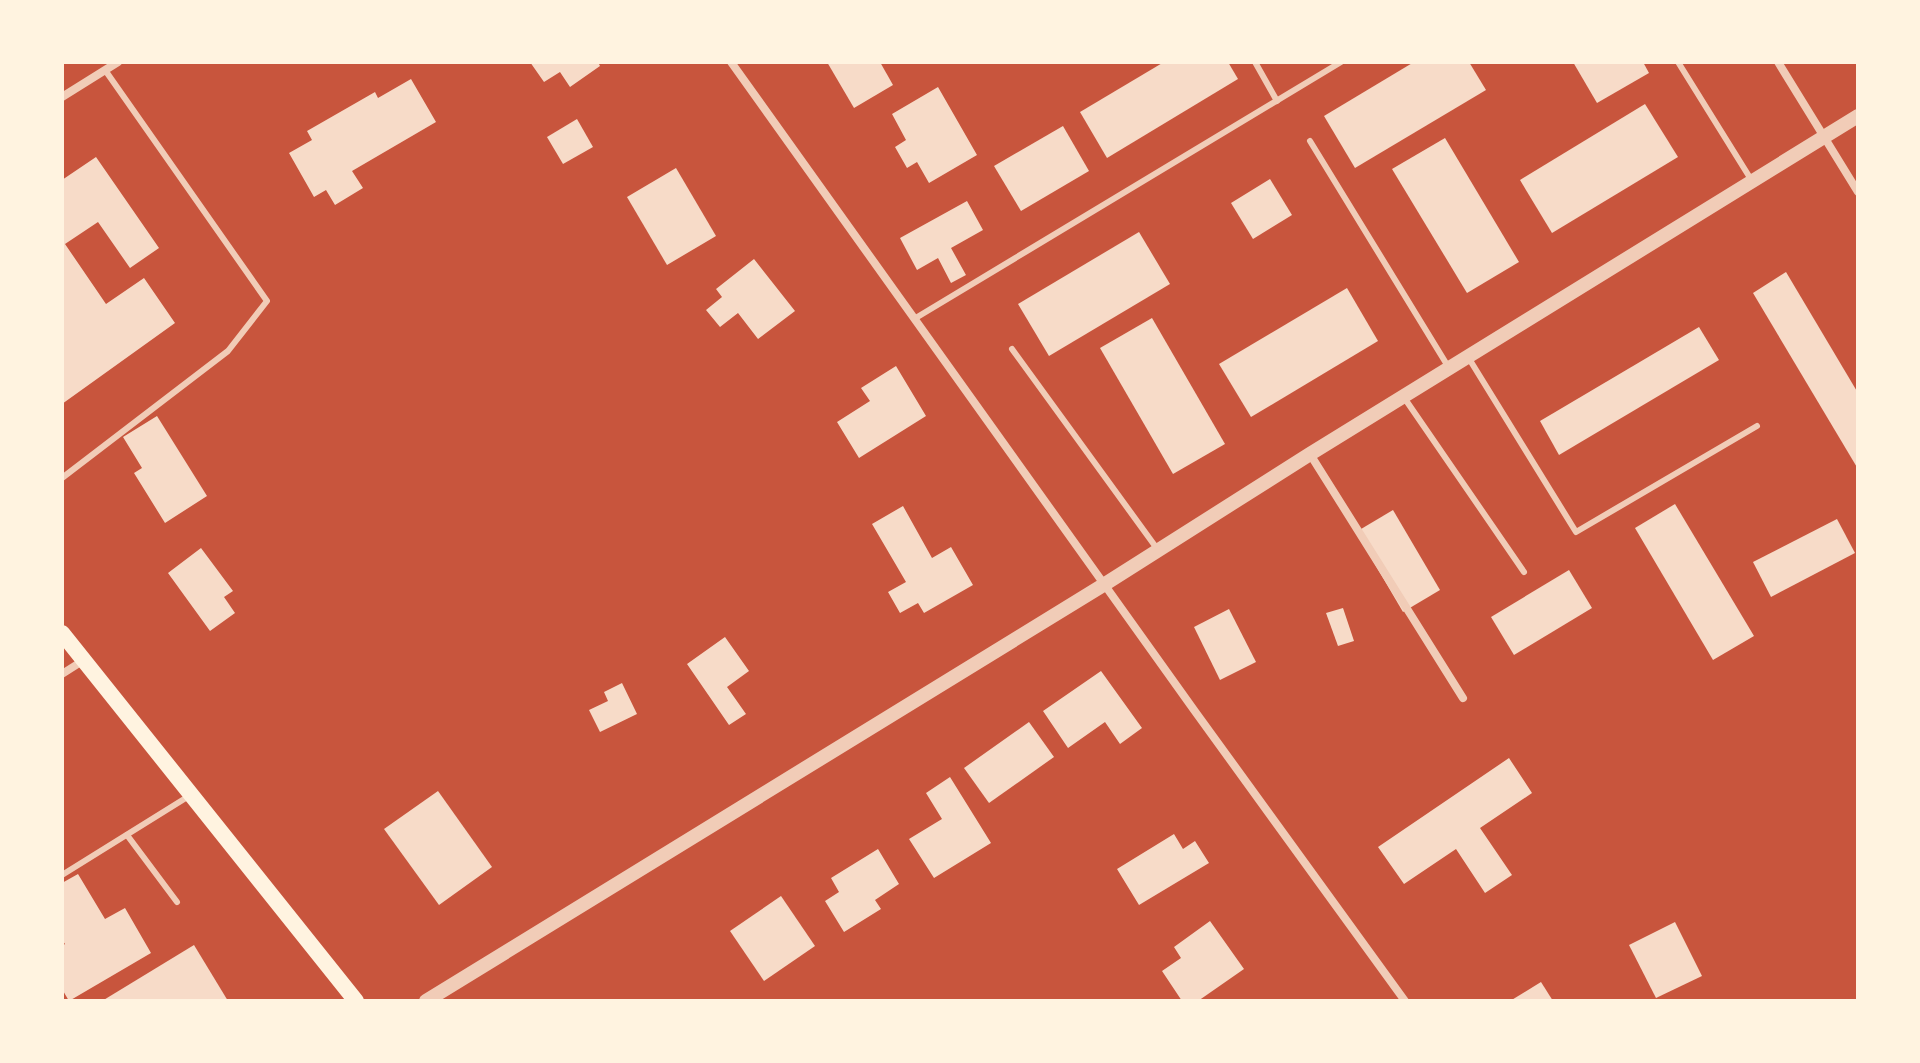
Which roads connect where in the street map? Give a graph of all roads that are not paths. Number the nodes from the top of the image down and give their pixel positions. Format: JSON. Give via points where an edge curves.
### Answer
{"nodes":[{"id":1,"x":118,"y":62,"type":"edge"},
{"id":2,"x":731,"y":62,"type":"edge"},
{"id":3,"x":1255,"y":62,"type":"edge"},
{"id":4,"x":1341,"y":62,"type":"edge"},
{"id":5,"x":1678,"y":62,"type":"edge"},
{"id":6,"x":1778,"y":62,"type":"edge"},
{"id":7,"x":105,"y":70,"type":"junction"},
{"id":8,"x":62,"y":97,"type":"edge"},
{"id":9,"x":1277,"y":101,"type":"junction"},
{"id":10,"x":1858,"y":116,"type":"edge"},
{"id":11,"x":1824,"y":136,"type":"junction"},
{"id":12,"x":1310,"y":141,"type":"dead end"},
{"id":13,"x":1752,"y":181,"type":"junction"},
{"id":14,"x":1858,"y":192,"type":"edge"},
{"id":15,"x":914,"y":319,"type":"junction"},
{"id":16,"x":1012,"y":349,"type":"dead end"},
{"id":17,"x":1468,"y":357,"type":"junction"},
{"id":18,"x":1449,"y":368,"type":"junction"},
{"id":19,"x":1403,"y":396,"type":"junction"},
{"id":20,"x":1757,"y":426,"type":"dead end"},
{"id":21,"x":1310,"y":454,"type":"junction"},
{"id":22,"x":62,"y":478,"type":"edge"},
{"id":23,"x":1159,"y":550,"type":"junction"},
{"id":24,"x":1524,"y":572,"type":"dead end"},
{"id":25,"x":1105,"y":584,"type":"junction"},
{"id":26,"x":62,"y":633,"type":"edge"},
{"id":27,"x":84,"y":660,"type":"junction"},
{"id":28,"x":62,"y":674,"type":"edge"},
{"id":29,"x":1463,"y":698,"type":"dead end"},
{"id":30,"x":192,"y":794,"type":"junction"},
{"id":31,"x":127,"y":835,"type":"junction"},
{"id":32,"x":62,"y":875,"type":"edge"},
{"id":33,"x":177,"y":902,"type":"dead end"},
{"id":34,"x":356,"y":1001,"type":"edge"},
{"id":35,"x":426,"y":1001,"type":"edge"},
{"id":36,"x":1405,"y":1001,"type":"edge"}],
"edges":[{"from":1,"to":7,"type":"street"},
{"from":2,"to":15,"type":"street"},
{"from":3,"to":9,"type":"lane"},
{"from":4,"to":9,"type":"lane"},
{"from":5,"to":13,"type":"lane"},
{"from":6,"to":11,"type":"street"},
{"from":7,"to":8,"type":"street"},
{"from":7,"to":22,"type":"lane","via":[[267,301],[228,351]]},
{"from":9,"to":15,"type":"lane"},
{"from":10,"to":11,"type":"street"},
{"from":11,"to":13,"type":"street"},
{"from":11,"to":14,"type":"street"},
{"from":12,"to":18,"type":"lane"},
{"from":13,"to":17,"type":"street"},
{"from":15,"to":25,"type":"street"},
{"from":16,"to":23,"type":"lane"},
{"from":17,"to":18,"type":"street"},
{"from":17,"to":20,"type":"lane","via":[[1576,532]]},
{"from":18,"to":19,"type":"street"},
{"from":19,"to":21,"type":"street"},
{"from":19,"to":24,"type":"lane"},
{"from":21,"to":23,"type":"street"},
{"from":21,"to":29,"type":"street"},
{"from":23,"to":25,"type":"street"},
{"from":25,"to":35,"type":"street"},
{"from":25,"to":36,"type":"street"},
{"from":26,"to":27,"type":"main road"},
{"from":27,"to":28,"type":"street"},
{"from":27,"to":30,"type":"main road"},
{"from":30,"to":31,"type":"lane"},
{"from":30,"to":34,"type":"main road"},
{"from":31,"to":32,"type":"lane"},
{"from":31,"to":33,"type":"lane"}]}
